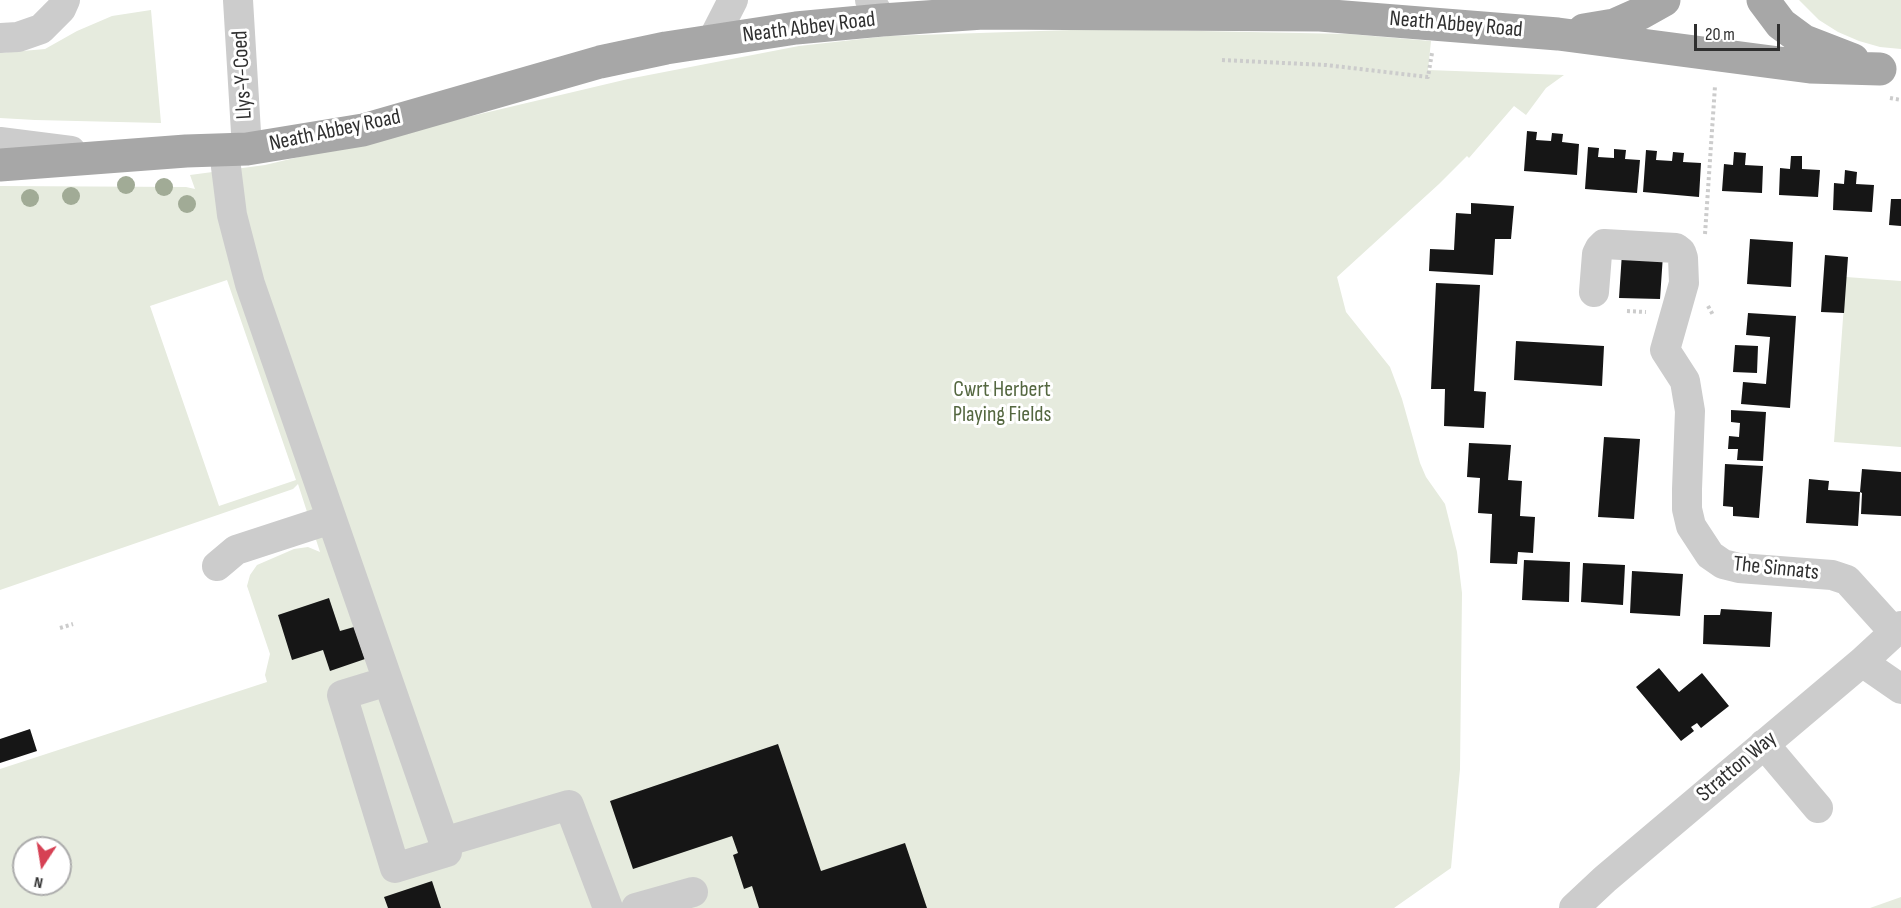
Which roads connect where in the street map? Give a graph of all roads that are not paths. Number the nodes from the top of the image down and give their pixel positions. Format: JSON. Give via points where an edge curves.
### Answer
{"nodes":[{"id":1,"x":65,"y":0,"type":"edge"},
{"id":2,"x":238,"y":0,"type":"edge"},
{"id":3,"x":733,"y":0,"type":"edge"},
{"id":4,"x":1664,"y":0,"type":"edge"},
{"id":5,"x":1763,"y":0,"type":"edge"},
{"id":6,"x":1321,"y":8,"type":"edge"},
{"id":7,"x":876,"y":10,"type":"edge"},
{"id":8,"x":1558,"y":34,"type":"junction"},
{"id":9,"x":0,"y":38,"type":"edge"},
{"id":10,"x":712,"y":41,"type":"junction"},
{"id":11,"x":1891,"y":70,"type":"edge"},
{"id":12,"x":0,"y":142,"type":"edge"},
{"id":13,"x":236,"y":150,"type":"junction"},
{"id":14,"x":109,"y":157,"type":"junction"},
{"id":15,"x":0,"y":165,"type":"edge"},
{"id":16,"x":1594,"y":292,"type":"dead end"},
{"id":17,"x":332,"y":519,"type":"junction"},
{"id":18,"x":217,"y":566,"type":"dead end"},
{"id":19,"x":1898,"y":629,"type":"edge"},
{"id":20,"x":1862,"y":662,"type":"junction"},
{"id":21,"x":388,"y":681,"type":"junction"},
{"id":22,"x":1901,"y":689,"type":"edge"},
{"id":23,"x":1764,"y":744,"type":"junction"},
{"id":24,"x":1818,"y":808,"type":"dead end"},
{"id":25,"x":444,"y":842,"type":"junction"},
{"id":26,"x":693,"y":892,"type":"dead end"},
{"id":27,"x":608,"y":908,"type":"edge"},
{"id":28,"x":636,"y":908,"type":"edge"},
{"id":29,"x":1574,"y":908,"type":"edge"}],
"edges":[{"from":1,"to":9,"type":"street","via":[[41,29]]},
{"from":2,"to":13,"type":"street","name":"Llys-Y-Coed"},
{"from":3,"to":10,"type":"street"},
{"from":4,"to":8,"type":"main road","name":"Neath Abbey Road","via":[[1614,25]]},
{"from":5,"to":11,"type":"main road","via":[[1781,24],[1804,41]]},
{"from":6,"to":7,"type":"main road","name":"Neath Abbey Road","via":[[983,13]]},
{"from":6,"to":8,"type":"main road","name":"Neath Abbey Road"},
{"from":7,"to":10,"type":"main road","name":"Neath Abbey Road"},
{"from":8,"to":11,"type":"main road","name":"Neath Abbey Road","via":[[1809,67]]},
{"from":10,"to":13,"type":"main road","name":"Neath Abbey Road","via":[[600,62],[363,130]]},
{"from":12,"to":14,"type":"street","name":"Neath Abbey Road"},
{"from":13,"to":14,"type":"main road","name":"Neath Abbey Road"},
{"from":13,"to":17,"type":"street","name":"Llys-Y-Coed","via":[[232,215],[250,284]]},
{"from":14,"to":15,"type":"main road","name":"Neath Abbey Road"},
{"from":16,"to":19,"type":"street","name":"The Sinnats","via":[[1597,254],[1604,244],[1681,252],[1684,283],[1665,350],[1685,381],[1690,411],[1687,509],[1691,526],[1710,555],[1722,564],[1832,575],[1847,580]]},
{"from":17,"to":18,"type":"street","via":[[236,550]]},
{"from":17,"to":21,"type":"street","name":"Llys-Y-Coed"},
{"from":19,"to":20,"type":"street","name":"Stratton Way"},
{"from":20,"to":22,"type":"street"},
{"from":20,"to":23,"type":"street","name":"Stratton Way"},
{"from":21,"to":25,"type":"street","name":"Llys-Y-Coed"},
{"from":21,"to":25,"type":"street","via":[[342,695],[395,868],[447,852]]},
{"from":23,"to":24,"type":"street"},
{"from":23,"to":29,"type":"street","name":"Stratton Way"},
{"from":25,"to":27,"type":"street","via":[[569,805]]},
{"from":26,"to":28,"type":"street"}]}
